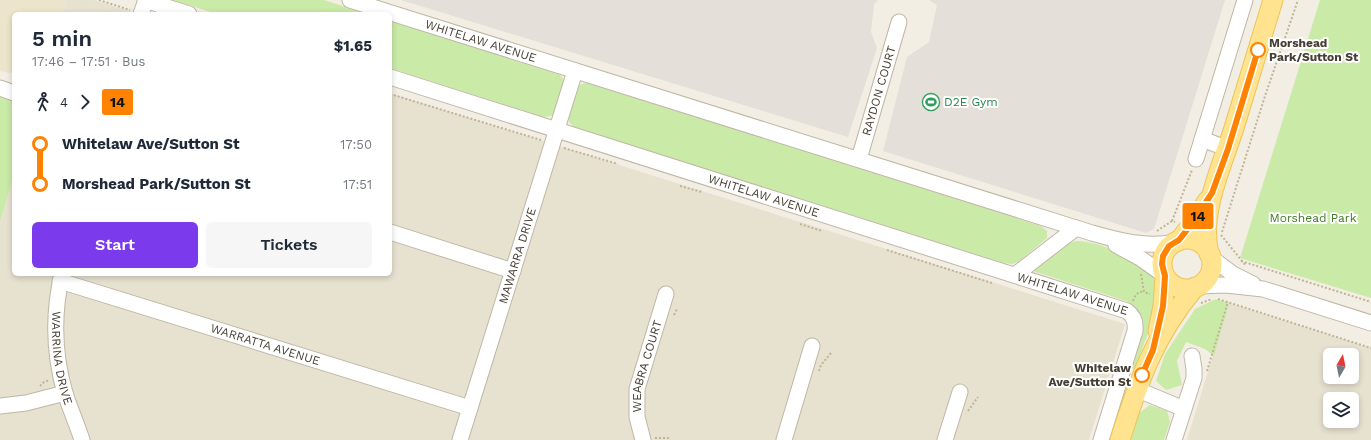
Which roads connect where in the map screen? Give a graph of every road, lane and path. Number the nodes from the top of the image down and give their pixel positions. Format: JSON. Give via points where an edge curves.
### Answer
{"nodes":[{"id":1,"x":98,"y":0,"type":"edge"},
{"id":2,"x":350,"y":0,"type":"edge"},
{"id":3,"x":1245,"y":0,"type":"edge"},
{"id":4,"x":1274,"y":0,"type":"edge"},
{"id":5,"x":1298,"y":0,"type":"edge"},
{"id":6,"x":374,"y":4,"type":"edge"},
{"id":7,"x":144,"y":6,"type":"edge"},
{"id":8,"x":178,"y":12,"type":"edge"},
{"id":9,"x":899,"y":22,"type":"dead end"},
{"id":10,"x":575,"y":71,"type":"junction"},
{"id":11,"x":392,"y":78,"type":"edge"},
{"id":12,"x":0,"y":88,"type":"edge"},
{"id":13,"x":12,"y":91,"type":"edge"},
{"id":14,"x":392,"y":95,"type":"edge"},
{"id":15,"x":555,"y":137,"type":"junction"},
{"id":16,"x":1202,"y":140,"type":"junction"},
{"id":17,"x":1228,"y":149,"type":"junction"},
{"id":18,"x":858,"y":159,"type":"junction"},
{"id":19,"x":1196,"y":159,"type":"joint"},
{"id":20,"x":618,"y":164,"type":"dead end"},
{"id":21,"x":680,"y":186,"type":"dead end"},
{"id":22,"x":702,"y":192,"type":"dead end"},
{"id":23,"x":1212,"y":193,"type":"junction"},
{"id":24,"x":1172,"y":222,"type":"dead end"},
{"id":25,"x":800,"y":224,"type":"dead end"},
{"id":26,"x":1076,"y":228,"type":"junction"},
{"id":27,"x":1223,"y":228,"type":"dead end"},
{"id":28,"x":822,"y":231,"type":"dead end"},
{"id":29,"x":392,"y":233,"type":"edge"},
{"id":30,"x":1092,"y":233,"type":"junction"},
{"id":31,"x":1221,"y":235,"type":"dead end"},
{"id":32,"x":1177,"y":241,"type":"junction"},
{"id":33,"x":1210,"y":255,"type":"junction"},
{"id":34,"x":512,"y":271,"type":"junction"},
{"id":35,"x":1015,"y":275,"type":"junction"},
{"id":36,"x":1165,"y":276,"type":"junction"},
{"id":37,"x":61,"y":278,"type":"edge"},
{"id":38,"x":1196,"y":286,"type":"junction"},
{"id":39,"x":1263,"y":289,"type":"junction"},
{"id":40,"x":666,"y":294,"type":"dead end"},
{"id":41,"x":1228,"y":302,"type":"dead end"},
{"id":42,"x":1371,"y":302,"type":"edge"},
{"id":43,"x":677,"y":309,"type":"dead end"},
{"id":44,"x":670,"y":320,"type":"dead end"},
{"id":45,"x":1371,"y":323,"type":"edge"},
{"id":46,"x":812,"y":346,"type":"dead end"},
{"id":47,"x":1371,"y":348,"type":"edge"},
{"id":48,"x":1153,"y":350,"type":"junction"},
{"id":49,"x":1192,"y":356,"type":"dead end"},
{"id":50,"x":55,"y":379,"type":"dead end"},
{"id":51,"x":36,"y":388,"type":"dead end"},
{"id":52,"x":1136,"y":389,"type":"junction"},
{"id":53,"x":960,"y":392,"type":"dead end"},
{"id":54,"x":65,"y":393,"type":"junction"},
{"id":55,"x":0,"y":406,"type":"edge"},
{"id":56,"x":470,"y":408,"type":"junction"},
{"id":57,"x":1184,"y":409,"type":"junction"},
{"id":58,"x":648,"y":439,"type":"edge"},
{"id":59,"x":82,"y":440,"type":"edge"},
{"id":60,"x":460,"y":440,"type":"edge"},
{"id":61,"x":669,"y":440,"type":"edge"},
{"id":62,"x":784,"y":440,"type":"edge"},
{"id":63,"x":945,"y":440,"type":"edge"},
{"id":64,"x":1101,"y":440,"type":"edge"},
{"id":65,"x":1120,"y":440,"type":"edge"},
{"id":66,"x":1174,"y":440,"type":"edge"}],
"edges":[{"from":1,"to":7,"type":"path"},
{"from":2,"to":6,"type":"street","name":"WHITELAW AVENUE"},
{"from":3,"to":16,"type":"street"},
{"from":4,"to":17,"type":"main road"},
{"from":5,"to":27,"type":"path"},
{"from":6,"to":10,"type":"street","name":"WHITELAW AVENUE"},
{"from":7,"to":8,"type":"street"},
{"from":9,"to":18,"type":"street","name":"RAYDON COURT"},
{"from":10,"to":15,"type":"street","name":"MAWARRA DRIVE"},
{"from":10,"to":18,"type":"street","name":"WHITELAW AVENUE"},
{"from":11,"to":15,"type":"street","name":"WHITELAW AVENUE"},
{"from":12,"to":13,"type":"street"},
{"from":14,"to":15,"type":"path"},
{"from":15,"to":20,"type":"path"},
{"from":15,"to":34,"type":"street","name":"MAWARRA DRIVE"},
{"from":15,"to":35,"type":"street","name":"WHITELAW AVENUE"},
{"from":16,"to":17,"type":"street"},
{"from":16,"to":19,"type":"street"},
{"from":17,"to":23,"type":"main road"},
{"from":18,"to":26,"type":"street","name":"WHITELAW AVENUE"},
{"from":19,"to":24,"type":"path"},
{"from":21,"to":22,"type":"path"},
{"from":23,"to":32,"type":"main road","via":[[1197,217]]},
{"from":23,"to":33,"type":"main road","via":[[1207,232]]},
{"from":25,"to":28,"type":"path"},
{"from":26,"to":30,"type":"street","name":"WHITELAW AVENUE"},
{"from":26,"to":35,"type":"street"},
{"from":29,"to":34,"type":"street"},
{"from":30,"to":32,"type":"street","name":"WHITELAW AVENUE","via":[[1144,244]]},
{"from":30,"to":36,"type":"street","name":"WHITELAW AVENUE","via":[[1132,253]]},
{"from":31,"to":42,"type":"path","via":[[1241,260]]},
{"from":32,"to":33,"type":"main road","via":[[1198,242]]},
{"from":32,"to":36,"type":"main road","via":[[1169,246],[1163,256]]},
{"from":33,"to":38,"type":"main road","via":[[1209,275]]},
{"from":33,"to":39,"type":"street","via":[[1233,274]]},
{"from":34,"to":56,"type":"street","name":"MAWARRA DRIVE"},
{"from":35,"to":64,"type":"street","name":"WHITELAW AVENUE","via":[[1122,309],[1134,318],[1134,335]]},
{"from":36,"to":38,"type":"main road","via":[[1178,287],[1186,289]]},
{"from":36,"to":48,"type":"main road","via":[[1163,306]]},
{"from":37,"to":54,"type":"street","name":"WARRINA DRIVE","via":[[56,336],[58,362]]},
{"from":37,"to":56,"type":"street","name":"WARRATTA AVENUE"},
{"from":38,"to":39,"type":"street","via":[[1226,284]]},
{"from":38,"to":48,"type":"main road","via":[[1173,316]]},
{"from":39,"to":45,"type":"street"},
{"from":40,"to":58,"type":"street","name":"WEABRA COURT","via":[[637,389],[637,417]]},
{"from":41,"to":47,"type":"path"},
{"from":43,"to":44,"type":"path"},
{"from":46,"to":62,"type":"street"},
{"from":48,"to":52,"type":"main road"},
{"from":49,"to":57,"type":"street","via":[[1194,378]]},
{"from":50,"to":51,"type":"path"},
{"from":52,"to":57,"type":"street"},
{"from":52,"to":65,"type":"main road"},
{"from":53,"to":63,"type":"street"},
{"from":54,"to":55,"type":"street","via":[[26,403]]},
{"from":54,"to":59,"type":"street","name":"WARRINA DRIVE"},
{"from":56,"to":60,"type":"street","name":"MAWARRA DRIVE"},
{"from":57,"to":66,"type":"street"},
{"from":58,"to":61,"type":"path"}]}
